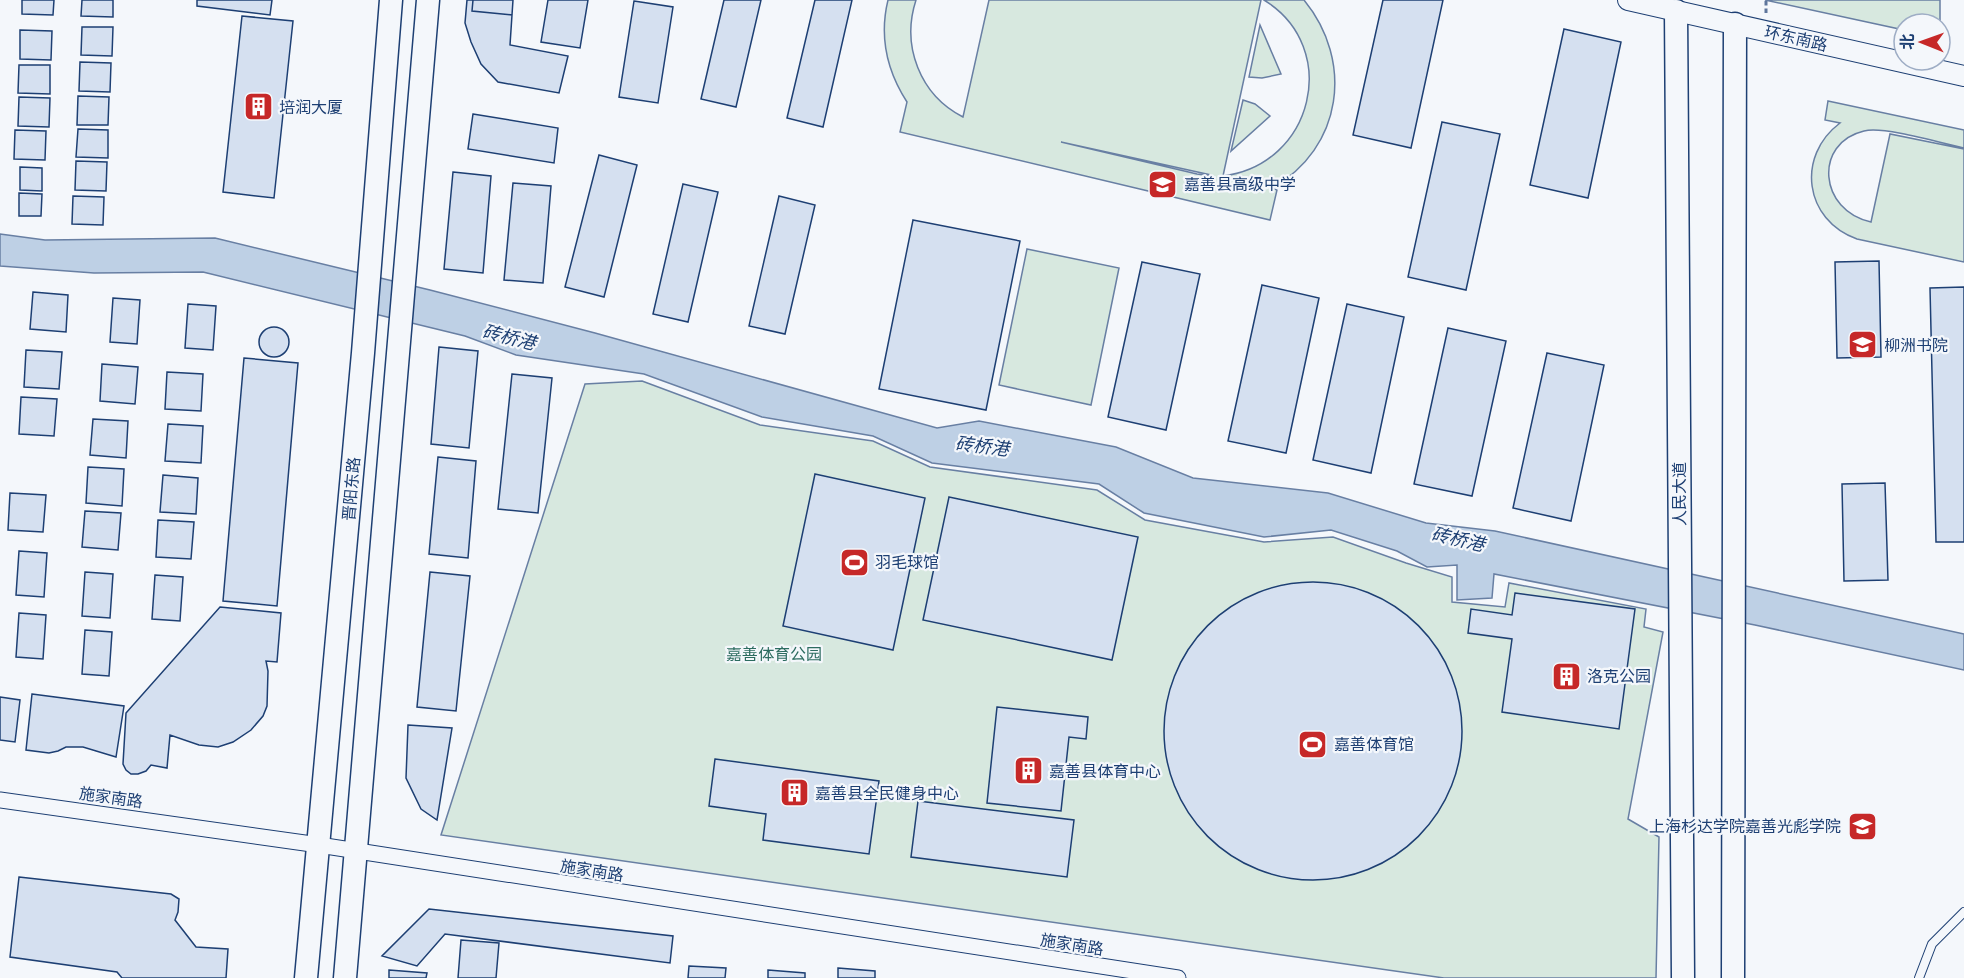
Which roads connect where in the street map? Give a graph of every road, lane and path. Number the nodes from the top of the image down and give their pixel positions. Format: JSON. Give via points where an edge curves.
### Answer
{"nodes":[{"id":1,"x":391,"y":0,"type":"edge"},
{"id":2,"x":428,"y":0,"type":"edge"},
{"id":3,"x":1628,"y":0,"type":"edge"},
{"id":4,"x":1676,"y":11,"type":"junction"},
{"id":5,"x":1735,"y":24,"type":"junction"},
{"id":6,"x":1964,"y":76,"type":"edge"},
{"id":7,"x":0,"y":800,"type":"edge"},
{"id":8,"x":319,"y":845,"type":"junction"},
{"id":9,"x":356,"y":852,"type":"junction"},
{"id":10,"x":1964,"y":912,"type":"edge"},
{"id":11,"x":306,"y":978,"type":"edge"},
{"id":12,"x":345,"y":978,"type":"edge"},
{"id":13,"x":1178,"y":978,"type":"edge"},
{"id":14,"x":1683,"y":978,"type":"edge"},
{"id":15,"x":1733,"y":978,"type":"edge"},
{"id":16,"x":1919,"y":978,"type":"edge"}],
"edges":[{"from":1,"to":8,"type":"main road","name":"晋阳东路"},
{"from":2,"to":9,"type":"main road"},
{"from":3,"to":4,"type":"street","name":"环东南路"},
{"from":4,"to":5,"type":"street","name":"环东南路"},
{"from":4,"to":14,"type":"main road","name":"人民大道"},
{"from":5,"to":6,"type":"street","name":"环东南路"},
{"from":5,"to":15,"type":"main road"},
{"from":7,"to":8,"type":"street","name":"施家南路"},
{"from":8,"to":9,"type":"street","name":"施家南路"},
{"from":8,"to":11,"type":"main road","name":"晋阳东路"},
{"from":9,"to":12,"type":"main road"},
{"from":9,"to":13,"type":"street","name":"施家南路"},
{"from":10,"to":16,"type":"lane","via":[[1932,944]]}]}
